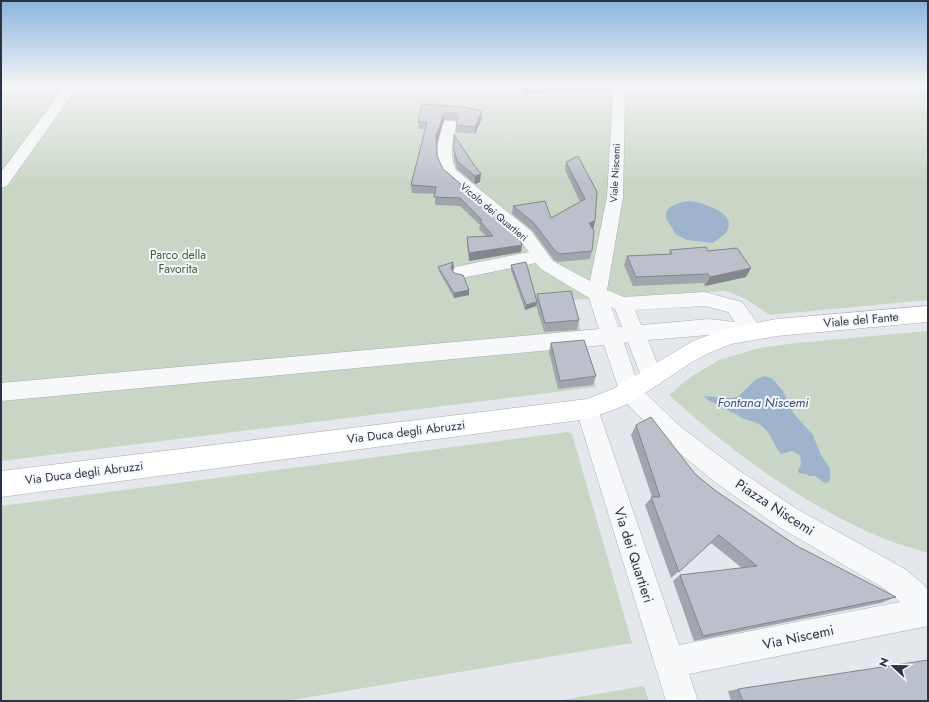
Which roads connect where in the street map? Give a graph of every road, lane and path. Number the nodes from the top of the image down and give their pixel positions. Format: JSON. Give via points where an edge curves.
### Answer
{"nodes":[{"id":1,"x":48,"y":119,"type":"edge"},
{"id":2,"x":618,"y":119,"type":"edge"},
{"id":3,"x":450,"y":124,"type":"dead end"},
{"id":4,"x":1,"y":184,"type":"edge"},
{"id":5,"x":540,"y":256,"type":"junction"},
{"id":6,"x":462,"y":272,"type":"dead end"},
{"id":7,"x":598,"y":294,"type":"junction"},
{"id":8,"x":624,"y":304,"type":"junction"},
{"id":9,"x":928,"y":314,"type":"edge"},
{"id":10,"x":793,"y":326,"type":"joint"},
{"id":11,"x":753,"y":331,"type":"junction"},
{"id":12,"x":634,"y":335,"type":"junction"},
{"id":13,"x":611,"y":337,"type":"junction"},
{"id":14,"x":652,"y":378,"type":"junction"},
{"id":15,"x":1,"y":392,"type":"edge"},
{"id":16,"x":630,"y":392,"type":"junction"},
{"id":17,"x":587,"y":409,"type":"junction"},
{"id":18,"x":1,"y":484,"type":"edge"},
{"id":19,"x":927,"y":611,"type":"edge"},
{"id":20,"x":669,"y":663,"type":"junction"},
{"id":21,"x":682,"y":701,"type":"edge"}],
"edges":[{"from":1,"to":4,"type":"street"},
{"from":2,"to":7,"type":"street","name":"Viale Niscemi","via":[[615,198]]},
{"from":3,"to":5,"type":"street","name":"Vicolo dei Quartieri","via":[[445,140],[446,166],[449,172],[524,235]]},
{"from":5,"to":6,"type":"street"},
{"from":5,"to":7,"type":"street","name":"Vicolo dei Quartieri","via":[[547,265]]},
{"from":7,"to":8,"type":"street","name":"Vicolo dei Quartieri"},
{"from":7,"to":13,"type":"street"},
{"from":8,"to":11,"type":"street","via":[[705,300],[735,306]]},
{"from":8,"to":12,"type":"street"},
{"from":9,"to":10,"type":"street","name":"Viale del Fante"},
{"from":10,"to":11,"type":"street","name":"Via Duca degli Abruzzi"},
{"from":11,"to":12,"type":"street","via":[[709,327]]},
{"from":11,"to":14,"type":"street","name":"Via Duca degli Abruzzi","via":[[707,345]]},
{"from":12,"to":13,"type":"street"},
{"from":12,"to":14,"type":"street"},
{"from":13,"to":15,"type":"street"},
{"from":13,"to":16,"type":"street"},
{"from":14,"to":16,"type":"street","name":"Via Duca degli Abruzzi"},
{"from":16,"to":17,"type":"street","name":"Via Duca degli Abruzzi"},
{"from":16,"to":19,"type":"street","name":"Piazza Niscemi","via":[[673,434],[725,475],[788,518],[895,579],[913,594]]},
{"from":17,"to":18,"type":"street","name":"Via Duca degli Abruzzi"},
{"from":17,"to":20,"type":"street","name":"Via dei Quartieri"},
{"from":19,"to":20,"type":"street","name":"Via Niscemi"},
{"from":20,"to":21,"type":"street","name":"Via dei Quartieri"}]}
